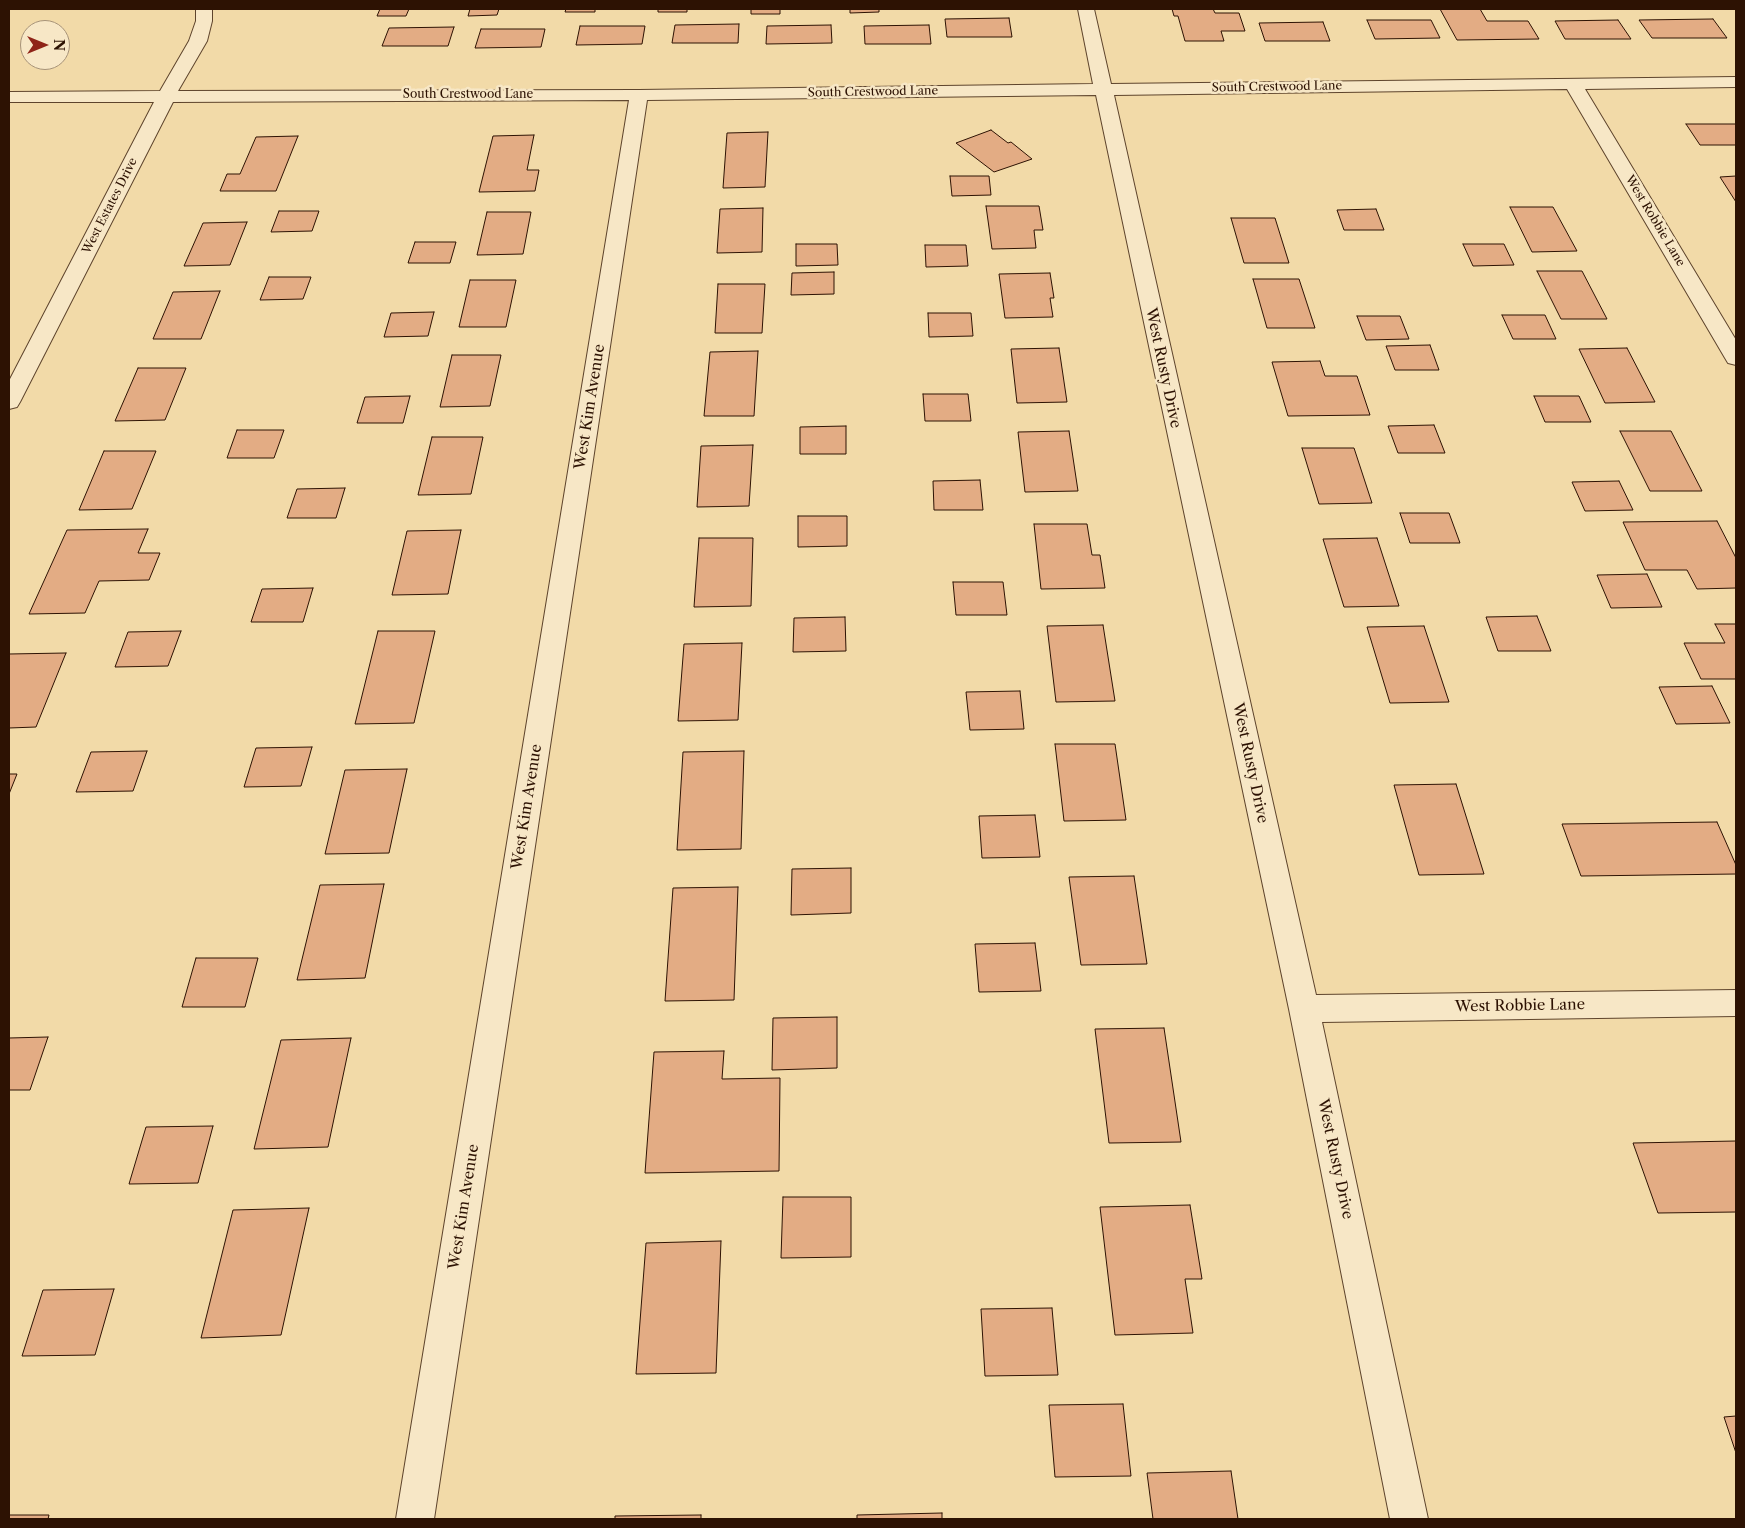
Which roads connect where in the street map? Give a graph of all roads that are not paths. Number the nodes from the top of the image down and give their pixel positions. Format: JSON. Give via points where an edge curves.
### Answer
{"nodes":[{"id":1,"x":204,"y":9,"type":"edge"},
{"id":2,"x":1086,"y":9,"type":"edge"},
{"id":3,"x":1736,"y":82,"type":"edge"},
{"id":4,"x":1573,"y":84,"type":"junction"},
{"id":5,"x":1102,"y":89,"type":"junction"},
{"id":6,"x":167,"y":95,"type":"junction"},
{"id":7,"x":639,"y":95,"type":"junction"},
{"id":8,"x":9,"y":97,"type":"edge"},
{"id":9,"x":1736,"y":358,"type":"edge"},
{"id":10,"x":9,"y":402,"type":"edge"},
{"id":11,"x":1736,"y":1003,"type":"edge"},
{"id":12,"x":1304,"y":1009,"type":"junction"},
{"id":13,"x":415,"y":1519,"type":"edge"},
{"id":14,"x":1409,"y":1519,"type":"edge"}],
"edges":[{"from":1,"to":6,"type":"street","name":"West Estates Drive","via":[[198,41]]},
{"from":2,"to":5,"type":"street","name":"West Rusty Drive"},
{"from":3,"to":4,"type":"street","name":"South Crestwood Lane"},
{"from":4,"to":5,"type":"street","name":"South Crestwood Lane"},
{"from":4,"to":9,"type":"street","name":"West Robbie Lane"},
{"from":5,"to":7,"type":"street","name":"South Crestwood Lane"},
{"from":5,"to":12,"type":"street","name":"West Rusty Drive"},
{"from":6,"to":7,"type":"street","name":"South Crestwood Lane"},
{"from":6,"to":8,"type":"street","name":"South Crestwood Lane"},
{"from":6,"to":10,"type":"street","name":"West Estates Drive"},
{"from":7,"to":13,"type":"street","name":"West Kim Avenue"},
{"from":11,"to":12,"type":"street","name":"West Robbie Lane"},
{"from":12,"to":14,"type":"street","name":"West Rusty Drive"}]}
